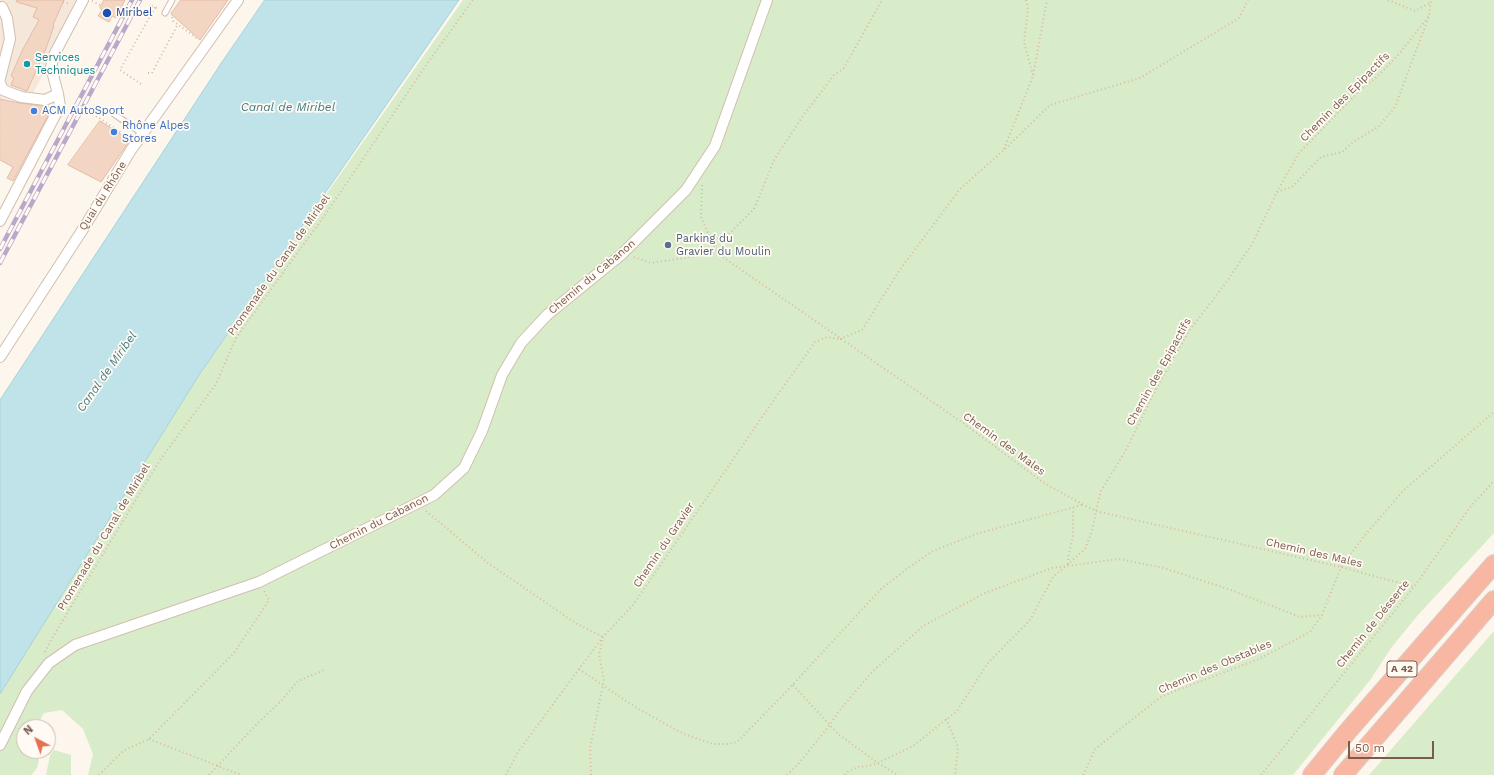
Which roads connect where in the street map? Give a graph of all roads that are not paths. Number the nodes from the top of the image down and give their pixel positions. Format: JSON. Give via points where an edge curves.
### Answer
{"nodes":[{"id":1,"x":83,"y":0,"type":"edge"},
{"id":2,"x":172,"y":0,"type":"edge"},
{"id":3,"x":238,"y":0,"type":"edge"},
{"id":4,"x":766,"y":0,"type":"edge"},
{"id":5,"x":2,"y":7,"type":"edge"},
{"id":6,"x":165,"y":13,"type":"dead end"},
{"id":7,"x":0,"y":78,"type":"edge"},
{"id":8,"x":0,"y":83,"type":"edge"},
{"id":9,"x":58,"y":94,"type":"junction"},
{"id":10,"x":114,"y":114,"type":"dead end"},
{"id":11,"x":143,"y":134,"type":"junction"},
{"id":12,"x":0,"y":221,"type":"edge"},
{"id":13,"x":0,"y":357,"type":"edge"},
{"id":14,"x":1494,"y":564,"type":"edge"},
{"id":15,"x":1494,"y":600,"type":"edge"},
{"id":16,"x":0,"y":745,"type":"edge"},
{"id":17,"x":1312,"y":775,"type":"edge"},
{"id":18,"x":1344,"y":775,"type":"edge"}],
"edges":[{"from":1,"to":9,"type":"street","via":[[55,53],[51,67]]},
{"from":2,"to":6,"type":"lane"},
{"from":3,"to":11,"type":"street","name":"Quai du Rhône"},
{"from":4,"to":16,"type":"street","name":"Chemin du Cabanon","via":[[715,146],[686,190],[622,254],[547,315],[521,343],[502,375],[482,430],[464,468],[434,495],[259,582],[75,645],[49,663],[28,691]]},
{"from":5,"to":7,"type":"street","via":[[7,18],[10,39]]},
{"from":8,"to":9,"type":"street","via":[[3,90],[21,97],[46,100]]},
{"from":9,"to":12,"type":"street","via":[[60,106]]},
{"from":10,"to":11,"type":"lane"},
{"from":11,"to":13,"type":"street","name":"Quai du Rhône"},
{"from":14,"to":17,"type":"highway","number":"A 42"},
{"from":15,"to":18,"type":"highway","number":"A 42"}]}
